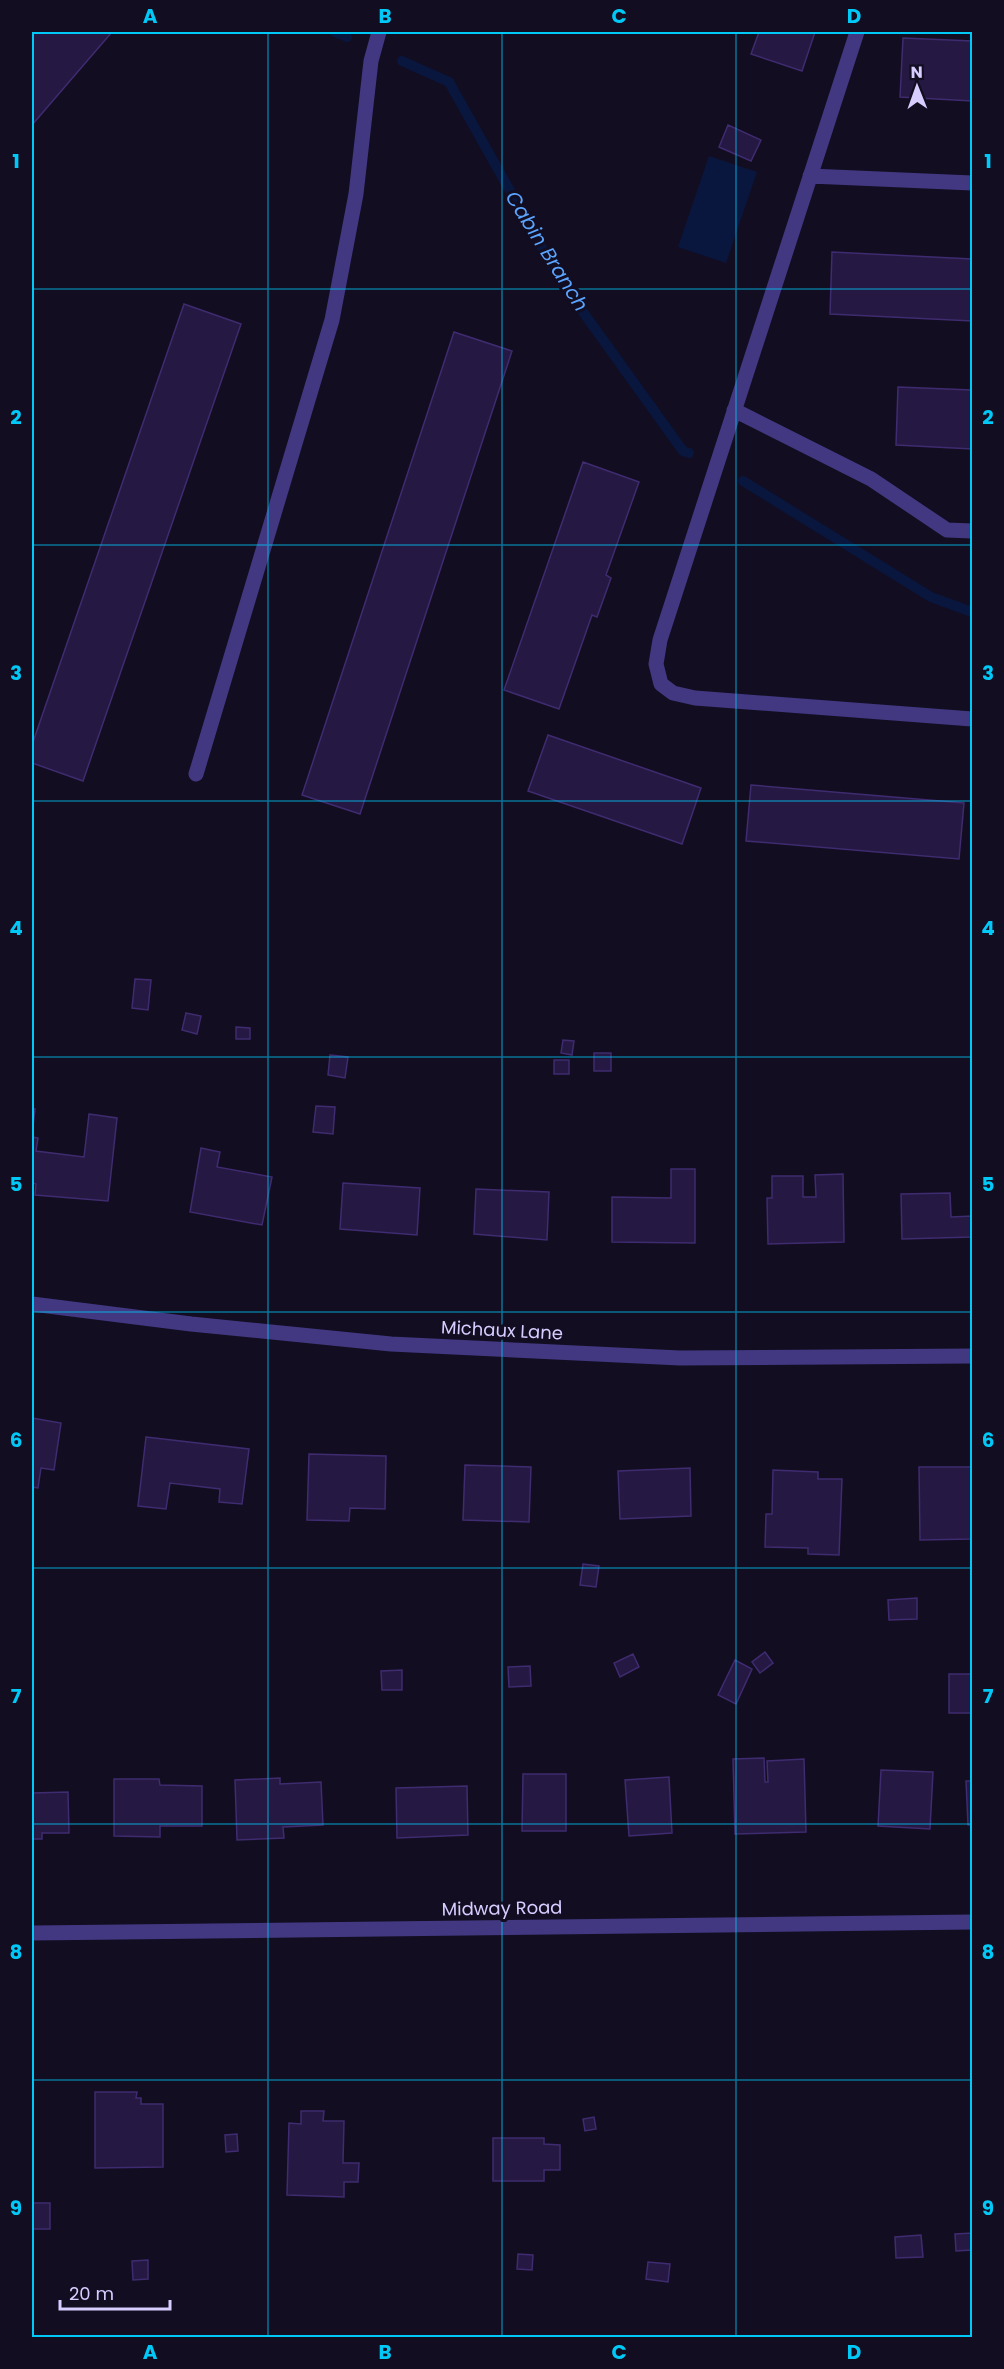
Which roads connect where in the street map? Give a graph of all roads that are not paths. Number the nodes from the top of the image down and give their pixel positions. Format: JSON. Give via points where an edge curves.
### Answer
{"nodes":[{"id":1,"x":379,"y":32,"type":"edge"},
{"id":2,"x":857,"y":32,"type":"edge"},
{"id":3,"x":810,"y":176,"type":"junction"},
{"id":4,"x":972,"y":183,"type":"edge"},
{"id":5,"x":734,"y":410,"type":"junction"},
{"id":6,"x":972,"y":531,"type":"edge"},
{"id":7,"x":972,"y":719,"type":"edge"},
{"id":8,"x":196,"y":774,"type":"dead end"},
{"id":9,"x":32,"y":1304,"type":"edge"},
{"id":10,"x":972,"y":1356,"type":"edge"},
{"id":11,"x":972,"y":1922,"type":"edge"},
{"id":12,"x":32,"y":1933,"type":"edge"}],
"edges":[{"from":1,"to":8,"type":"street","via":[[370,61],[356,194],[332,320]]},
{"from":2,"to":3,"type":"street"},
{"from":3,"to":4,"type":"street"},
{"from":3,"to":5,"type":"street"},
{"from":5,"to":6,"type":"street","via":[[871,479],[948,530]]},
{"from":5,"to":7,"type":"street","via":[[660,640],[656,664],[662,684],[673,693],[695,698]]},
{"from":9,"to":10,"type":"street","name":"Michaux Lane","via":[[391,1344],[680,1358]]},
{"from":11,"to":12,"type":"street","name":"Midway Road"}]}
